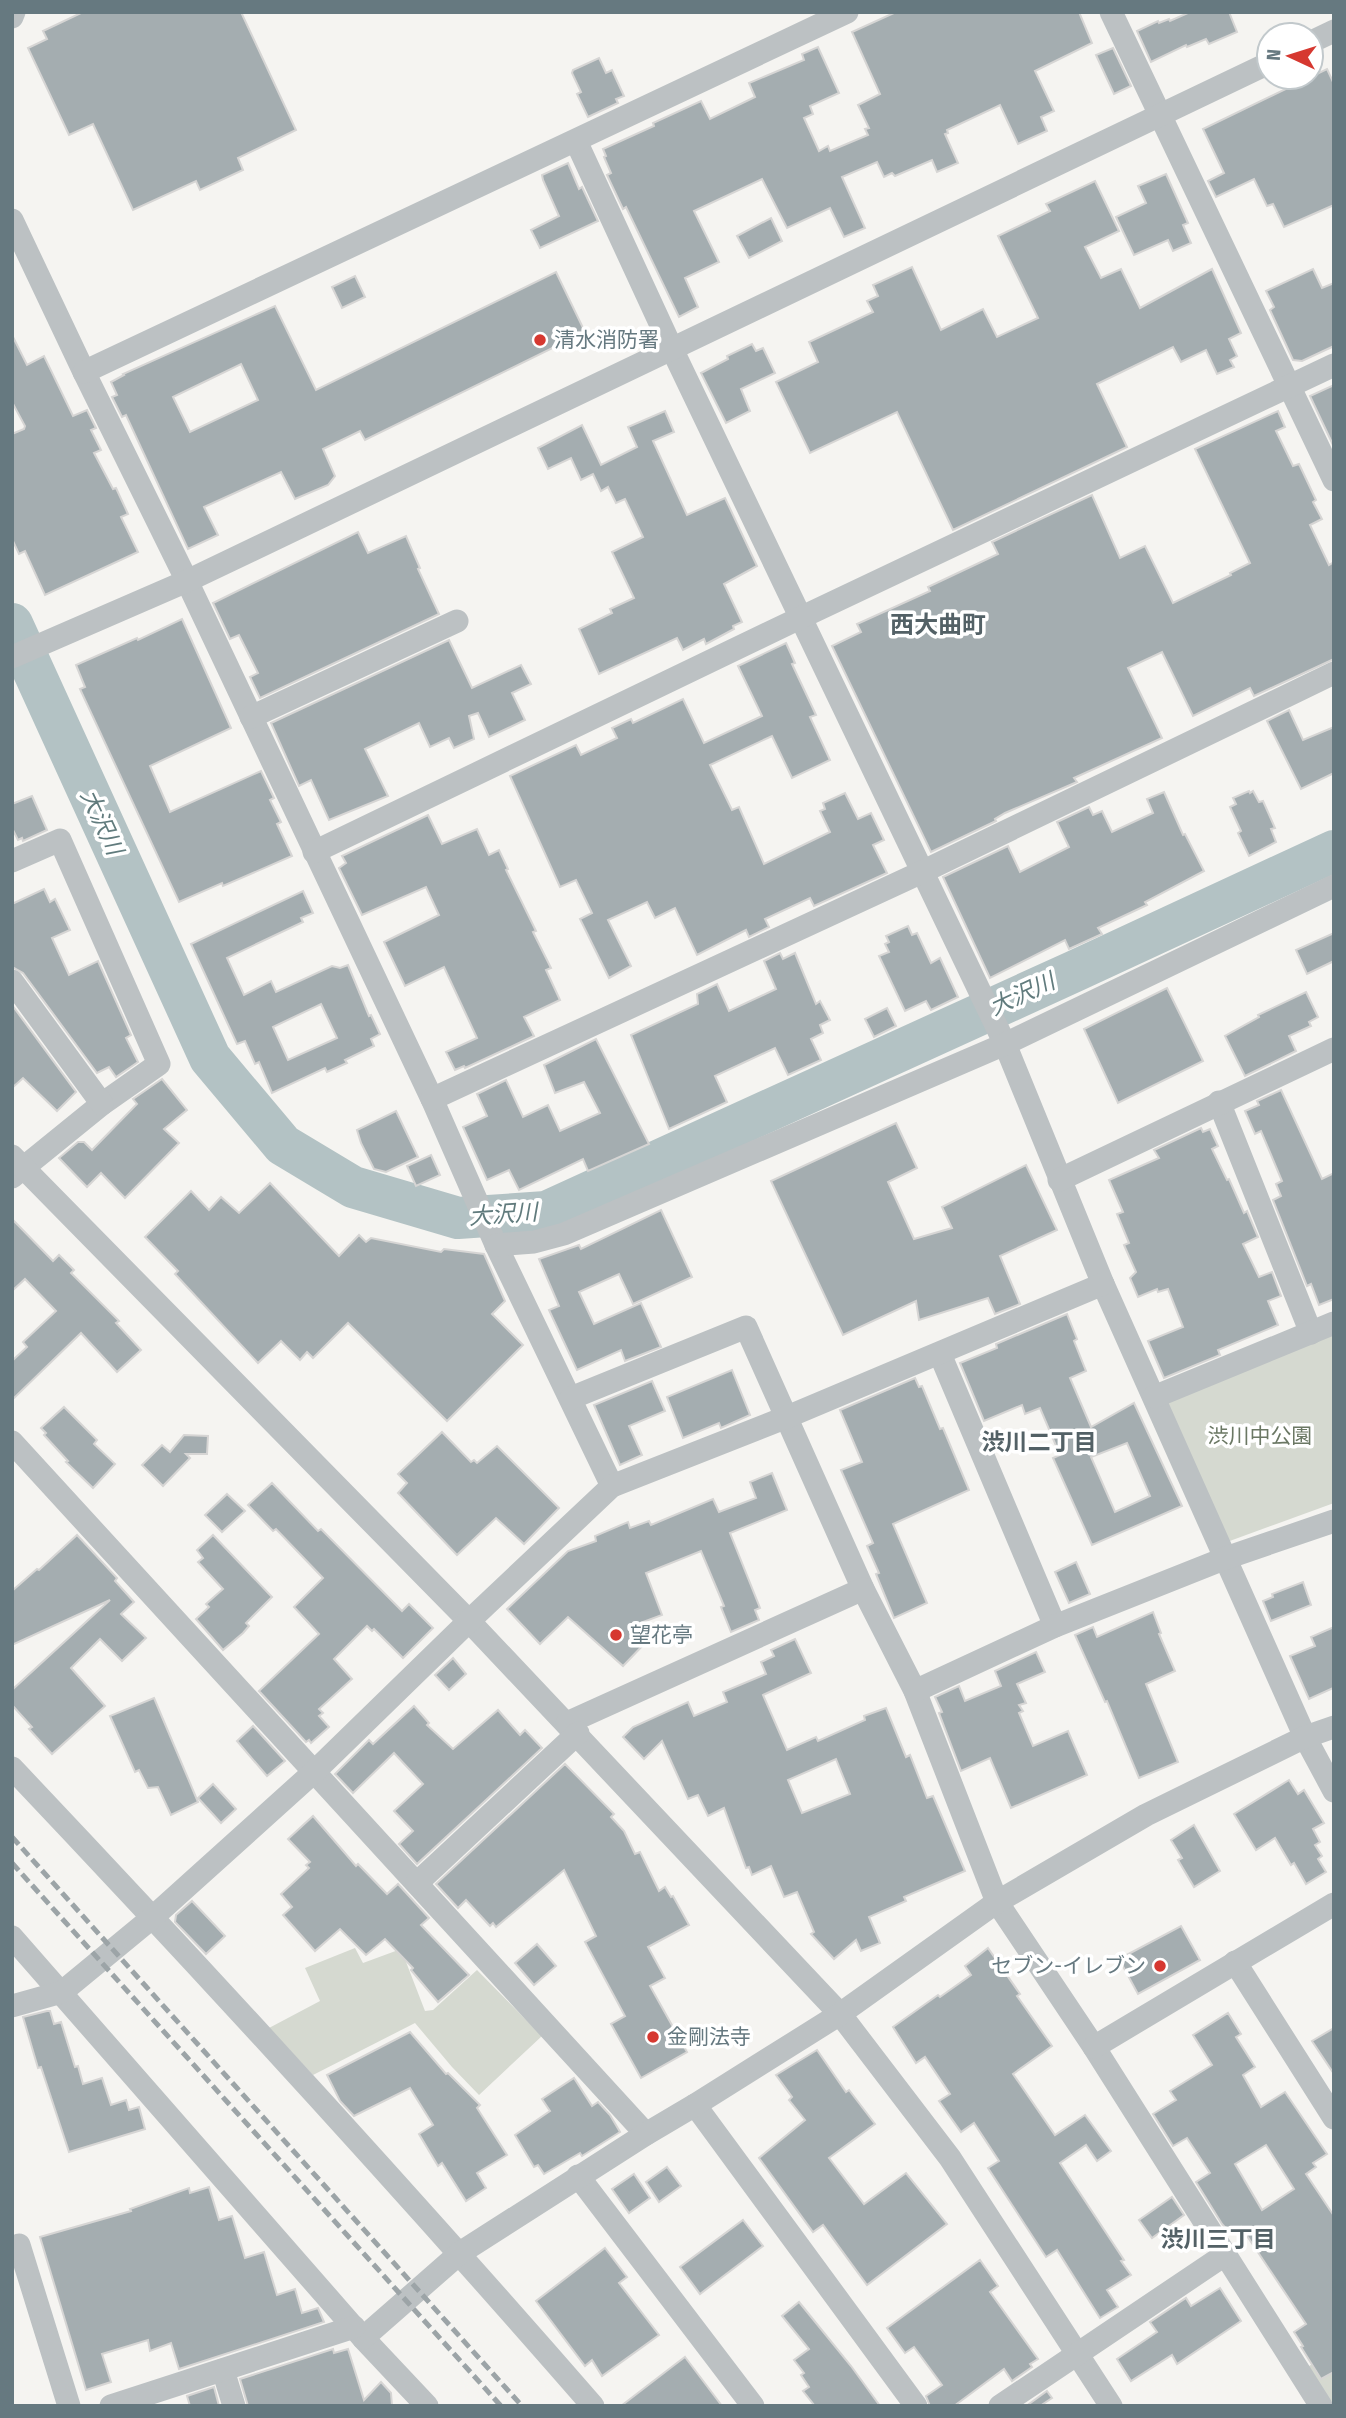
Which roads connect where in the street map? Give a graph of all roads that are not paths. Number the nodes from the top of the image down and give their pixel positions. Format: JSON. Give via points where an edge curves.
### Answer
{"nodes":[{"id":1,"x":847,"y":12,"type":"edge"},
{"id":2,"x":1111,"y":12,"type":"edge"},
{"id":3,"x":1255,"y":70,"type":"edge"},
{"id":4,"x":1160,"y":116,"type":"junction"},
{"id":5,"x":576,"y":141,"type":"junction"},
{"id":6,"x":12,"y":220,"type":"edge"},
{"id":7,"x":672,"y":349,"type":"junction"},
{"id":8,"x":1334,"y":365,"type":"edge"},
{"id":9,"x":83,"y":372,"type":"junction"},
{"id":10,"x":1288,"y":387,"type":"junction"},
{"id":11,"x":1334,"y":480,"type":"edge"},
{"id":12,"x":187,"y":581,"type":"junction"},
{"id":13,"x":800,"y":618,"type":"junction"},
{"id":14,"x":457,"y":621,"type":"dead end"},
{"id":15,"x":12,"y":657,"type":"edge"},
{"id":16,"x":1334,"y":673,"type":"edge"},
{"id":17,"x":251,"y":717,"type":"junction"},
{"id":18,"x":314,"y":852,"type":"junction"},
{"id":19,"x":12,"y":861,"type":"edge"},
{"id":20,"x":922,"y":872,"type":"junction"},
{"id":21,"x":1334,"y":886,"type":"edge"},
{"id":22,"x":12,"y":981,"type":"edge"},
{"id":23,"x":1005,"y":1044,"type":"junction"},
{"id":24,"x":1334,"y":1049,"type":"edge"},
{"id":25,"x":432,"y":1099,"type":"junction"},
{"id":26,"x":1219,"y":1102,"type":"junction"},
{"id":27,"x":102,"y":1104,"type":"junction"},
{"id":28,"x":16,"y":1167,"type":"edge"},
{"id":29,"x":1059,"y":1180,"type":"junction"},
{"id":30,"x":496,"y":1245,"type":"junction"},
{"id":31,"x":1103,"y":1283,"type":"junction"},
{"id":32,"x":1334,"y":1323,"type":"edge"},
{"id":33,"x":1311,"y":1333,"type":"junction"},
{"id":34,"x":940,"y":1354,"type":"junction"},
{"id":35,"x":1154,"y":1397,"type":"junction"},
{"id":36,"x":571,"y":1398,"type":"junction"},
{"id":37,"x":788,"y":1417,"type":"junction"},
{"id":38,"x":12,"y":1442,"type":"edge"},
{"id":39,"x":612,"y":1486,"type":"junction"},
{"id":40,"x":1334,"y":1521,"type":"edge"},
{"id":41,"x":1226,"y":1558,"type":"junction"},
{"id":42,"x":863,"y":1589,"type":"junction"},
{"id":43,"x":469,"y":1621,"type":"junction"},
{"id":44,"x":1055,"y":1626,"type":"junction"},
{"id":45,"x":915,"y":1691,"type":"junction"},
{"id":46,"x":1334,"y":1727,"type":"edge"},
{"id":47,"x":572,"y":1728,"type":"junction"},
{"id":48,"x":1305,"y":1737,"type":"junction"},
{"id":49,"x":12,"y":1768,"type":"edge"},
{"id":50,"x":315,"y":1771,"type":"junction"},
{"id":51,"x":1334,"y":1791,"type":"edge"},
{"id":52,"x":417,"y":1883,"type":"junction"},
{"id":53,"x":997,"y":1902,"type":"junction"},
{"id":54,"x":1334,"y":1905,"type":"edge"},
{"id":55,"x":153,"y":1917,"type":"junction"},
{"id":56,"x":12,"y":1937,"type":"edge"},
{"id":57,"x":1235,"y":1962,"type":"junction"},
{"id":58,"x":62,"y":1992,"type":"junction"},
{"id":59,"x":12,"y":2006,"type":"edge"},
{"id":60,"x":840,"y":2014,"type":"junction"},
{"id":61,"x":1094,"y":2048,"type":"junction"},
{"id":62,"x":695,"y":2105,"type":"junction"},
{"id":63,"x":1334,"y":2118,"type":"edge"},
{"id":64,"x":646,"y":2134,"type":"junction"},
{"id":65,"x":578,"y":2176,"type":"junction"},
{"id":66,"x":19,"y":2245,"type":"dead end"},
{"id":67,"x":460,"y":2253,"type":"junction"},
{"id":68,"x":1226,"y":2254,"type":"junction"},
{"id":69,"x":358,"y":2332,"type":"junction"},
{"id":70,"x":1077,"y":2354,"type":"junction"},
{"id":71,"x":223,"y":2370,"type":"junction"},
{"id":72,"x":69,"y":2406,"type":"edge"},
{"id":73,"x":111,"y":2406,"type":"edge"},
{"id":74,"x":234,"y":2406,"type":"edge"},
{"id":75,"x":426,"y":2406,"type":"edge"},
{"id":76,"x":593,"y":2406,"type":"edge"},
{"id":77,"x":753,"y":2406,"type":"edge"},
{"id":78,"x":916,"y":2406,"type":"edge"},
{"id":79,"x":1000,"y":2406,"type":"edge"},
{"id":80,"x":1111,"y":2406,"type":"edge"},
{"id":81,"x":1321,"y":2406,"type":"edge"}],
"edges":[{"from":1,"to":5,"type":"street"},
{"from":2,"to":4,"type":"street"},
{"from":3,"to":4,"type":"street"},
{"from":4,"to":7,"type":"street"},
{"from":4,"to":10,"type":"street"},
{"from":5,"to":7,"type":"street"},
{"from":5,"to":9,"type":"street"},
{"from":6,"to":9,"type":"street"},
{"from":7,"to":12,"type":"street"},
{"from":7,"to":13,"type":"street"},
{"from":8,"to":10,"type":"street"},
{"from":9,"to":12,"type":"street"},
{"from":10,"to":11,"type":"street"},
{"from":10,"to":13,"type":"street"},
{"from":12,"to":15,"type":"street"},
{"from":12,"to":17,"type":"street"},
{"from":13,"to":18,"type":"street"},
{"from":13,"to":20,"type":"street"},
{"from":14,"to":17,"type":"street"},
{"from":16,"to":20,"type":"street"},
{"from":17,"to":18,"type":"street"},
{"from":18,"to":25,"type":"street"},
{"from":19,"to":27,"type":"street","via":[[60,840],[159,1064]]},
{"from":20,"to":23,"type":"street"},
{"from":20,"to":25,"type":"street"},
{"from":21,"to":23,"type":"street"},
{"from":22,"to":27,"type":"street"},
{"from":23,"to":29,"type":"street"},
{"from":23,"to":30,"type":"street","via":[[564,1234]]},
{"from":24,"to":26,"type":"street"},
{"from":25,"to":30,"type":"street"},
{"from":26,"to":29,"type":"street"},
{"from":26,"to":33,"type":"street"},
{"from":27,"to":28,"type":"street"},
{"from":28,"to":43,"type":"street"},
{"from":29,"to":31,"type":"street"},
{"from":30,"to":36,"type":"street"},
{"from":31,"to":34,"type":"street"},
{"from":31,"to":35,"type":"street"},
{"from":32,"to":33,"type":"street"},
{"from":33,"to":35,"type":"street"},
{"from":34,"to":37,"type":"street"},
{"from":34,"to":44,"type":"street"},
{"from":35,"to":41,"type":"street"},
{"from":36,"to":37,"type":"street","via":[[746,1327]]},
{"from":36,"to":39,"type":"street"},
{"from":37,"to":39,"type":"street"},
{"from":37,"to":42,"type":"street"},
{"from":38,"to":50,"type":"street"},
{"from":39,"to":43,"type":"street"},
{"from":40,"to":41,"type":"street"},
{"from":41,"to":44,"type":"street"},
{"from":41,"to":48,"type":"street"},
{"from":42,"to":45,"type":"street"},
{"from":42,"to":47,"type":"street"},
{"from":43,"to":47,"type":"street"},
{"from":43,"to":50,"type":"street"},
{"from":44,"to":45,"type":"street"},
{"from":45,"to":53,"type":"street"},
{"from":46,"to":48,"type":"street"},
{"from":47,"to":52,"type":"street"},
{"from":47,"to":60,"type":"street"},
{"from":48,"to":51,"type":"street"},
{"from":48,"to":53,"type":"street","via":[[1146,1815]]},
{"from":49,"to":55,"type":"street"},
{"from":50,"to":52,"type":"street"},
{"from":50,"to":55,"type":"street"},
{"from":52,"to":64,"type":"street"},
{"from":53,"to":60,"type":"street"},
{"from":53,"to":61,"type":"street"},
{"from":54,"to":57,"type":"street"},
{"from":55,"to":58,"type":"street"},
{"from":55,"to":67,"type":"street"},
{"from":56,"to":58,"type":"street"},
{"from":57,"to":61,"type":"street"},
{"from":57,"to":63,"type":"street"},
{"from":58,"to":59,"type":"street"},
{"from":58,"to":69,"type":"street"},
{"from":60,"to":62,"type":"street"},
{"from":60,"to":70,"type":"street","via":[[950,2158]]},
{"from":61,"to":68,"type":"street"},
{"from":62,"to":64,"type":"street"},
{"from":62,"to":78,"type":"street"},
{"from":64,"to":65,"type":"street"},
{"from":65,"to":67,"type":"street"},
{"from":65,"to":77,"type":"street"},
{"from":66,"to":72,"type":"street"},
{"from":67,"to":69,"type":"street"},
{"from":67,"to":76,"type":"street"},
{"from":68,"to":70,"type":"street"},
{"from":68,"to":81,"type":"street"},
{"from":69,"to":71,"type":"street"},
{"from":69,"to":75,"type":"street"},
{"from":70,"to":79,"type":"street"},
{"from":70,"to":80,"type":"street"},
{"from":71,"to":73,"type":"street"},
{"from":71,"to":74,"type":"street"}]}
